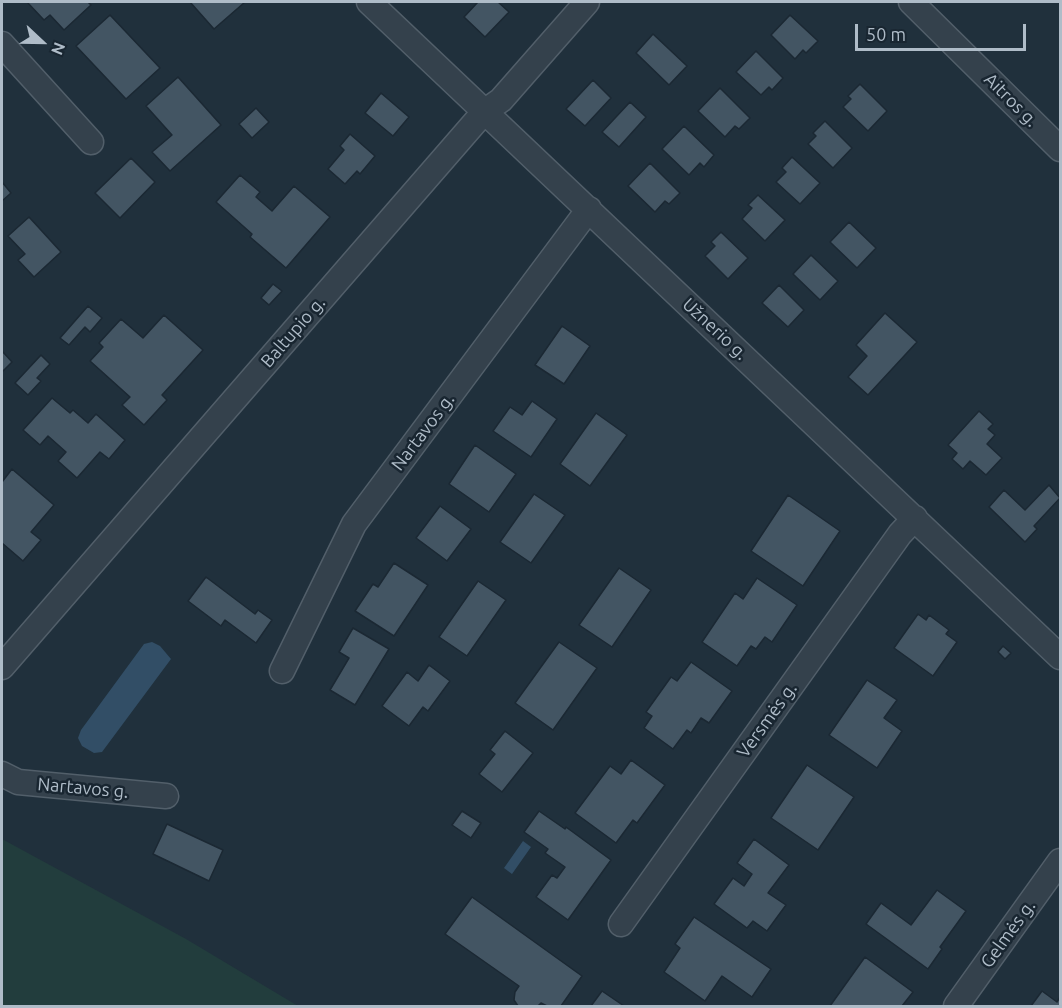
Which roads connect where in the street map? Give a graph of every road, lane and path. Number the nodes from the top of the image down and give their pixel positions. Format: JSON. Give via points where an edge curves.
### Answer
{"nodes":[{"id":1,"x":369,"y":2,"type":"edge"},
{"id":2,"x":587,"y":2,"type":"edge"},
{"id":3,"x":911,"y":2,"type":"edge"},
{"id":4,"x":2,"y":44,"type":"edge"},
{"id":5,"x":484,"y":111,"type":"junction"},
{"id":6,"x":91,"y":142,"type":"dead end"},
{"id":7,"x":1060,"y":149,"type":"edge"},
{"id":8,"x":589,"y":209,"type":"junction"},
{"id":9,"x":915,"y":518,"type":"junction"},
{"id":10,"x":1060,"y":657,"type":"edge"},
{"id":11,"x":2,"y":667,"type":"edge"},
{"id":12,"x":282,"y":671,"type":"dead end"},
{"id":13,"x":2,"y":774,"type":"edge"},
{"id":14,"x":166,"y":796,"type":"dead end"},
{"id":15,"x":1060,"y":861,"type":"edge"},
{"id":16,"x":621,"y":924,"type":"dead end"},
{"id":17,"x":956,"y":1006,"type":"edge"}],
"edges":[{"from":1,"to":5,"type":"street","name":"Užnerio g."},
{"from":2,"to":5,"type":"street","name":"Baltupio g.","via":[[501,100]]},
{"from":3,"to":7,"type":"street","name":"Aitros g."},
{"from":4,"to":6,"type":"street"},
{"from":5,"to":8,"type":"street","name":"Užnerio g."},
{"from":5,"to":11,"type":"street","name":"Baltupio g."},
{"from":8,"to":9,"type":"street","name":"Užnerio g."},
{"from":8,"to":12,"type":"street","name":"Nartavos g.","via":[[354,524]]},
{"from":9,"to":10,"type":"street","name":"Užnerio g."},
{"from":9,"to":16,"type":"street","name":"Versmės g."},
{"from":13,"to":14,"type":"street","name":"Nartavos g.","via":[[18,782]]},
{"from":15,"to":17,"type":"street","name":"Gelmės g."}]}
